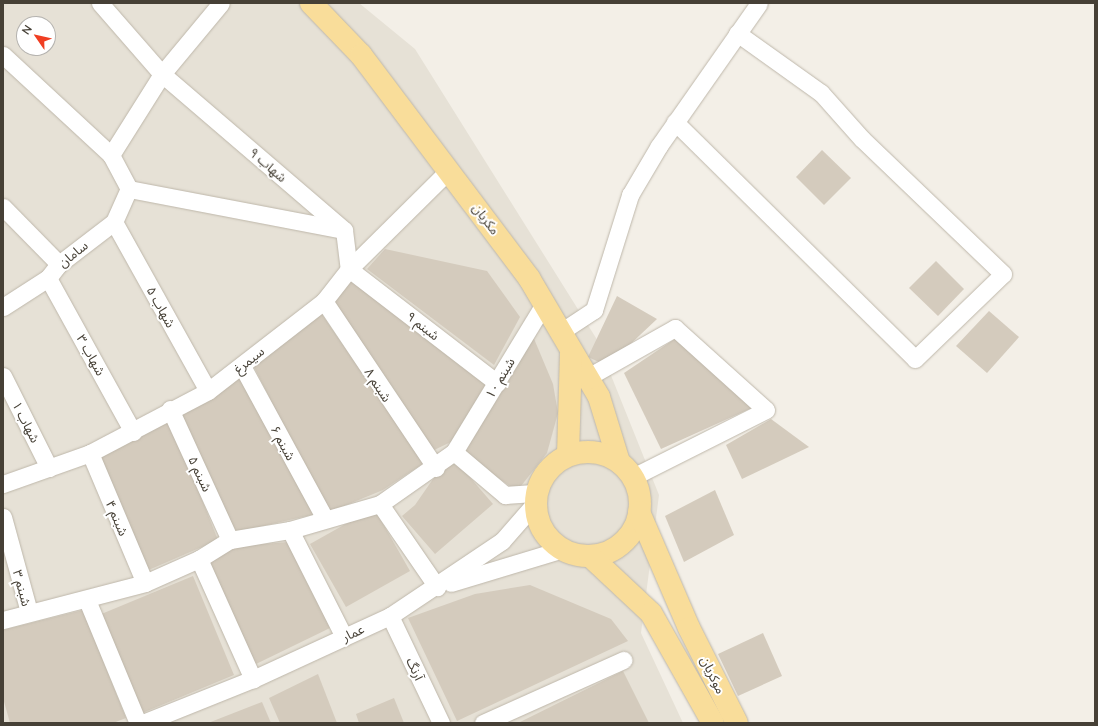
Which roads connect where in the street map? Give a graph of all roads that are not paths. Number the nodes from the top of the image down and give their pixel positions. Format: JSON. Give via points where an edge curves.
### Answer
{"nodes":[{"id":1,"x":100,"y":3,"type":"edge"},
{"id":2,"x":221,"y":3,"type":"edge"},
{"id":3,"x":311,"y":3,"type":"edge"},
{"id":4,"x":759,"y":3,"type":"edge"},
{"id":5,"x":737,"y":33,"type":"junction"},
{"id":6,"x":3,"y":55,"type":"edge"},
{"id":7,"x":162,"y":74,"type":"junction"},
{"id":8,"x":675,"y":122,"type":"junction"},
{"id":9,"x":111,"y":155,"type":"junction"},
{"id":10,"x":449,"y":170,"type":"junction"},
{"id":11,"x":129,"y":189,"type":"junction"},
{"id":12,"x":3,"y":206,"type":"edge"},
{"id":13,"x":114,"y":222,"type":"junction"},
{"id":14,"x":344,"y":230,"type":"junction"},
{"id":15,"x":59,"y":264,"type":"junction"},
{"id":16,"x":349,"y":269,"type":"junction"},
{"id":17,"x":48,"y":278,"type":"junction"},
{"id":18,"x":324,"y":301,"type":"junction"},
{"id":19,"x":544,"y":304,"type":"junction"},
{"id":20,"x":3,"y":307,"type":"edge"},
{"id":21,"x":559,"y":333,"type":"junction"},
{"id":22,"x":571,"y":353,"type":"junction"},
{"id":23,"x":242,"y":366,"type":"junction"},
{"id":24,"x":3,"y":376,"type":"edge"},
{"id":25,"x":588,"y":377,"type":"junction"},
{"id":26,"x":497,"y":383,"type":"junction"},
{"id":27,"x":208,"y":391,"type":"junction"},
{"id":28,"x":170,"y":409,"type":"junction"},
{"id":29,"x":133,"y":432,"type":"junction"},
{"id":30,"x":454,"y":452,"type":"junction"},
{"id":31,"x":90,"y":453,"type":"junction"},
{"id":32,"x":568,"y":455,"type":"junction"},
{"id":33,"x":49,"y":468,"type":"junction"},
{"id":34,"x":436,"y":468,"type":"junction"},
{"id":35,"x":626,"y":469,"type":"junction"},
{"id":36,"x":3,"y":484,"type":"edge"},
{"id":37,"x":537,"y":497,"type":"junction"},
{"id":38,"x":380,"y":504,"type":"junction"},
{"id":39,"x":639,"y":512,"type":"junction"},
{"id":40,"x":3,"y":517,"type":"edge"},
{"id":41,"x":325,"y":519,"type":"junction"},
{"id":42,"x":290,"y":530,"type":"junction"},
{"id":43,"x":230,"y":540,"type":"junction"},
{"id":44,"x":563,"y":550,"type":"junction"},
{"id":45,"x":590,"y":556,"type":"junction"},
{"id":46,"x":199,"y":559,"type":"junction"},
{"id":47,"x":145,"y":583,"type":"junction"},
{"id":48,"x":437,"y":587,"type":"junction"},
{"id":49,"x":86,"y":600,"type":"junction"},
{"id":50,"x":29,"y":612,"type":"junction"},
{"id":51,"x":390,"y":616,"type":"junction"},
{"id":52,"x":3,"y":620,"type":"edge"},
{"id":53,"x":344,"y":637,"type":"junction"},
{"id":54,"x":623,"y":660,"type":"dead end"},
{"id":55,"x":253,"y":679,"type":"junction"},
{"id":56,"x":138,"y":723,"type":"edge"},
{"id":57,"x":143,"y":723,"type":"edge"},
{"id":58,"x":441,"y":723,"type":"edge"},
{"id":59,"x":483,"y":723,"type":"edge"},
{"id":60,"x":714,"y":723,"type":"edge"},
{"id":61,"x":737,"y":723,"type":"edge"}],
"edges":[{"from":1,"to":7,"type":"street","name":"شهاب ۹"},
{"from":2,"to":7,"type":"street"},
{"from":3,"to":10,"type":"main road","name":"مکریان","via":[[361,55]]},
{"from":4,"to":5,"type":"street"},
{"from":5,"to":8,"type":"street"},
{"from":5,"to":8,"type":"street","via":[[821,93],[862,139],[1003,274],[915,359]]},
{"from":6,"to":9,"type":"street"},
{"from":7,"to":9,"type":"street"},
{"from":7,"to":14,"type":"street","name":"شهاب ۹"},
{"from":8,"to":21,"type":"street","via":[[630,195],[594,310]]},
{"from":9,"to":11,"type":"street"},
{"from":10,"to":16,"type":"street","name":"سیمرغ"},
{"from":10,"to":19,"type":"main road","name":"مکریان","via":[[529,278]]},
{"from":11,"to":13,"type":"street","name":"سامان"},
{"from":11,"to":14,"type":"street"},
{"from":12,"to":15,"type":"street"},
{"from":13,"to":15,"type":"street","name":"سامان"},
{"from":13,"to":27,"type":"street","name":"شهاب ۵"},
{"from":14,"to":16,"type":"street"},
{"from":15,"to":17,"type":"street","name":"سامان"},
{"from":16,"to":18,"type":"street","name":"سیمرغ"},
{"from":16,"to":26,"type":"street","name":"شبنم ۹"},
{"from":17,"to":20,"type":"street","name":"سامان"},
{"from":17,"to":29,"type":"street","name":"شهاب ۳"},
{"from":18,"to":23,"type":"street","name":"سیمرغ"},
{"from":18,"to":34,"type":"street","name":"شبنم ۸"},
{"from":19,"to":21,"type":"main road","name":"مکریان"},
{"from":19,"to":26,"type":"street","name":"شبنم ۱۰"},
{"from":21,"to":22,"type":"main road","name":"مکریان"},
{"from":22,"to":25,"type":"main road","name":"مکریان"},
{"from":22,"to":32,"type":"main road"},
{"from":23,"to":27,"type":"street","name":"سیمرغ"},
{"from":23,"to":41,"type":"street","name":"شبنم ۶"},
{"from":24,"to":33,"type":"street","name":"شهاب ۱"},
{"from":25,"to":35,"type":"main road","name":"مکریان","via":[[599,397]]},
{"from":25,"to":35,"type":"street","via":[[675,328],[766,410]]},
{"from":26,"to":30,"type":"street","name":"شبنم ۱۰"},
{"from":27,"to":28,"type":"street","name":"سیمرغ"},
{"from":28,"to":29,"type":"street","name":"سیمرغ"},
{"from":28,"to":43,"type":"street","name":"شبنم ۵"},
{"from":29,"to":31,"type":"street","name":"سیمرغ"},
{"from":30,"to":34,"type":"street","name":"شبنم ۱۰"},
{"from":30,"to":37,"type":"street","via":[[505,495]]},
{"from":31,"to":33,"type":"street","name":"سیمرغ"},
{"from":31,"to":47,"type":"street","name":"شبنم ۴"},
{"from":32,"to":35,"type":"main road","via":[[585,451],[603,454]]},
{"from":32,"to":37,"type":"main road","via":[[554,464],[543,477]]},
{"from":33,"to":36,"type":"street","name":"سیمرغ"},
{"from":34,"to":38,"type":"street","name":"شبنم ۱۰"},
{"from":35,"to":39,"type":"main road","via":[[638,488]]},
{"from":37,"to":44,"type":"main road","via":[[542,529]]},
{"from":37,"to":48,"type":"street","name":"عمار","via":[[502,541]]},
{"from":38,"to":41,"type":"street","name":"شبنم ۱۰"},
{"from":38,"to":48,"type":"street"},
{"from":39,"to":45,"type":"main road","via":[[633,529],[622,543],[607,552]]},
{"from":39,"to":61,"type":"main road","name":"موکریان","via":[[690,628]]},
{"from":40,"to":50,"type":"street","name":"شبنم ۳"},
{"from":41,"to":42,"type":"street","name":"شبنم ۱۰"},
{"from":42,"to":43,"type":"street","name":"شبنم ۱۰"},
{"from":42,"to":53,"type":"street"},
{"from":43,"to":46,"type":"street"},
{"from":44,"to":45,"type":"main road"},
{"from":44,"to":48,"type":"street"},
{"from":45,"to":60,"type":"main road","via":[[651,613]]},
{"from":46,"to":47,"type":"street"},
{"from":46,"to":55,"type":"street"},
{"from":47,"to":49,"type":"street"},
{"from":48,"to":51,"type":"street","name":"عمار"},
{"from":49,"to":50,"type":"street"},
{"from":49,"to":56,"type":"street"},
{"from":50,"to":52,"type":"street"},
{"from":51,"to":53,"type":"street","name":"عمار"},
{"from":51,"to":58,"type":"street","name":"آرنگ"},
{"from":53,"to":55,"type":"street","name":"عمار"},
{"from":54,"to":59,"type":"street"},
{"from":55,"to":57,"type":"street","name":"عمار"}]}
